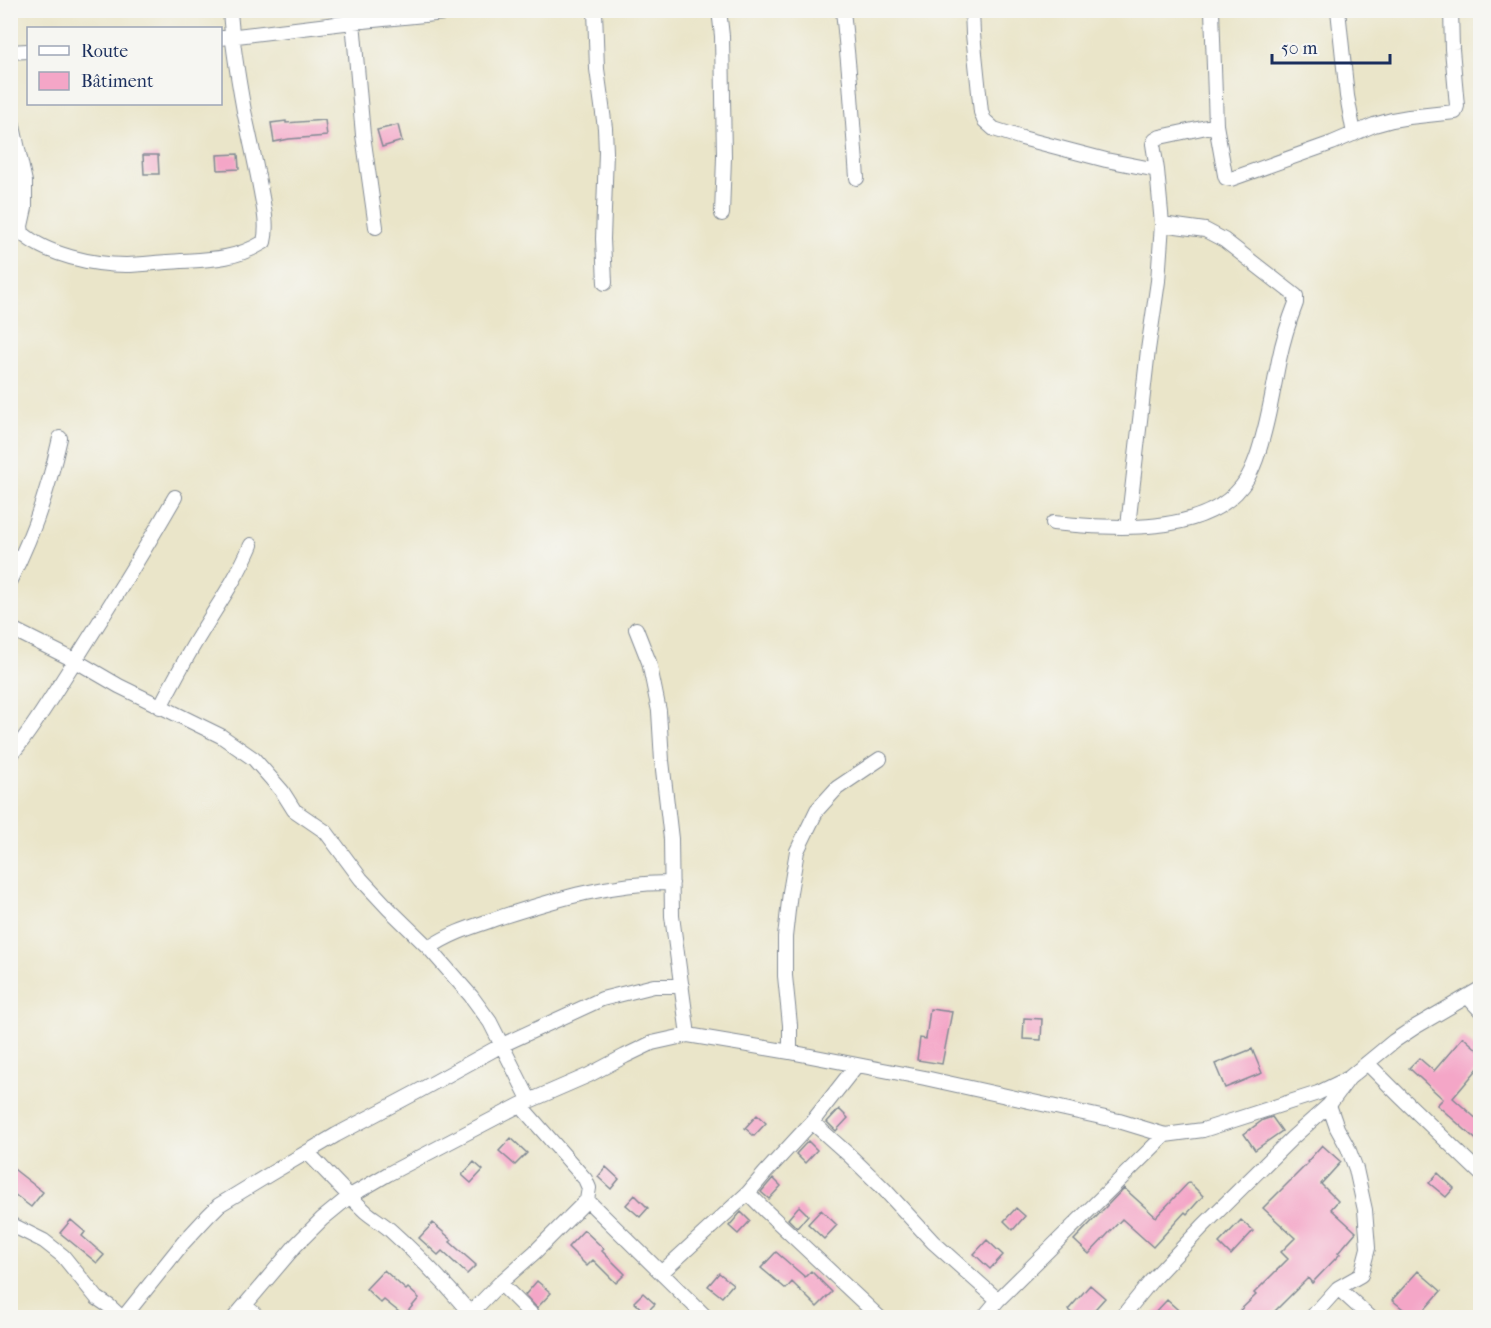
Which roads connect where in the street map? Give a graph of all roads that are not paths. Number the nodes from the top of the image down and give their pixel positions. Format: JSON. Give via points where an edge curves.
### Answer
{"nodes":[{"id":1,"x":230,"y":10,"type":"edge"},
{"id":2,"x":595,"y":10,"type":"edge"},
{"id":3,"x":719,"y":10,"type":"edge"},
{"id":4,"x":843,"y":10,"type":"edge"},
{"id":5,"x":972,"y":10,"type":"edge"},
{"id":6,"x":1212,"y":10,"type":"edge"},
{"id":7,"x":1338,"y":10,"type":"edge"},
{"id":8,"x":1451,"y":10,"type":"edge"},
{"id":9,"x":472,"y":11,"type":"edge"},
{"id":10,"x":352,"y":16,"type":"edge"},
{"id":11,"x":226,"y":38,"type":"edge"},
{"id":12,"x":27,"y":51,"type":"edge"},
{"id":13,"x":10,"y":52,"type":"edge"},
{"id":14,"x":10,"y":112,"type":"edge"},
{"id":15,"x":1216,"y":125,"type":"junction"},
{"id":16,"x":1354,"y":134,"type":"junction"},
{"id":17,"x":1157,"y":170,"type":"junction"},
{"id":18,"x":856,"y":178,"type":"dead end"},
{"id":19,"x":722,"y":214,"type":"dead end"},
{"id":20,"x":1162,"y":224,"type":"junction"},
{"id":21,"x":376,"y":227,"type":"dead end"},
{"id":22,"x":606,"y":283,"type":"dead end"},
{"id":23,"x":60,"y":438,"type":"dead end"},
{"id":24,"x":175,"y":497,"type":"dead end"},
{"id":25,"x":1053,"y":523,"type":"dead end"},
{"id":26,"x":1128,"y":526,"type":"junction"},
{"id":27,"x":251,"y":545,"type":"dead end"},
{"id":28,"x":10,"y":580,"type":"edge"},
{"id":29,"x":10,"y":627,"type":"edge"},
{"id":30,"x":636,"y":629,"type":"dead end"},
{"id":31,"x":76,"y":661,"type":"junction"},
{"id":32,"x":160,"y":707,"type":"junction"},
{"id":33,"x":10,"y":756,"type":"edge"},
{"id":34,"x":880,"y":759,"type":"dead end"},
{"id":35,"x":672,"y":883,"type":"junction"},
{"id":36,"x":429,"y":948,"type":"junction"},
{"id":37,"x":682,"y":986,"type":"junction"},
{"id":38,"x":1480,"y":989,"type":"edge"},
{"id":39,"x":1468,"y":997,"type":"junction"},
{"id":40,"x":1480,"y":1010,"type":"edge"},
{"id":41,"x":688,"y":1035,"type":"junction"},
{"id":42,"x":502,"y":1045,"type":"junction"},
{"id":43,"x":790,"y":1052,"type":"junction"},
{"id":44,"x":1367,"y":1062,"type":"junction"},
{"id":45,"x":856,"y":1066,"type":"junction"},
{"id":46,"x":1349,"y":1078,"type":"junction"},
{"id":47,"x":525,"y":1103,"type":"junction"},
{"id":48,"x":1329,"y":1105,"type":"junction"},
{"id":49,"x":812,"y":1122,"type":"junction"},
{"id":50,"x":1166,"y":1135,"type":"junction"},
{"id":51,"x":307,"y":1152,"type":"junction"},
{"id":52,"x":1480,"y":1173,"type":"edge"},
{"id":53,"x":748,"y":1193,"type":"junction"},
{"id":54,"x":350,"y":1196,"type":"junction"},
{"id":55,"x":586,"y":1200,"type":"junction"},
{"id":56,"x":10,"y":1224,"type":"edge"},
{"id":57,"x":661,"y":1273,"type":"junction"},
{"id":58,"x":500,"y":1283,"type":"junction"},
{"id":59,"x":1338,"y":1288,"type":"junction"},
{"id":60,"x":998,"y":1300,"type":"junction"},
{"id":61,"x":245,"y":1305,"type":"junction"},
{"id":62,"x":468,"y":1315,"type":"edge"},
{"id":63,"x":122,"y":1317,"type":"edge"},
{"id":64,"x":234,"y":1317,"type":"edge"},
{"id":65,"x":259,"y":1317,"type":"edge"},
{"id":66,"x":536,"y":1317,"type":"edge"},
{"id":67,"x":707,"y":1317,"type":"edge"},
{"id":68,"x":880,"y":1317,"type":"edge"},
{"id":69,"x":983,"y":1317,"type":"edge"},
{"id":70,"x":1121,"y":1317,"type":"edge"},
{"id":71,"x":1311,"y":1317,"type":"edge"},
{"id":72,"x":1371,"y":1317,"type":"edge"}],
"edges":[{"from":1,"to":11,"type":"street"},
{"from":2,"to":22,"type":"street","via":[[605,128]]},
{"from":3,"to":19,"type":"street"},
{"from":4,"to":18,"type":"street"},
{"from":5,"to":17,"type":"street","via":[[981,112],[994,129]]},
{"from":6,"to":15,"type":"street"},
{"from":7,"to":16,"type":"street"},
{"from":8,"to":16,"type":"street","via":[[1455,112],[1392,120]]},
{"from":9,"to":10,"type":"street"},
{"from":10,"to":11,"type":"street"},
{"from":10,"to":21,"type":"street"},
{"from":11,"to":14,"type":"street","via":[[265,214],[264,242],[254,249],[223,259],[128,265],[103,264],[39,246],[22,233],[25,182]]},
{"from":12,"to":13,"type":"street"},
{"from":15,"to":16,"type":"street","via":[[1225,175],[1231,179]]},
{"from":15,"to":17,"type":"street","via":[[1155,140]]},
{"from":17,"to":20,"type":"street"},
{"from":20,"to":26,"type":"street"},
{"from":20,"to":26,"type":"street","via":[[1205,230],[1224,240],[1296,296],[1296,303],[1279,359],[1263,438],[1242,486],[1208,513],[1155,525]]},
{"from":23,"to":28,"type":"street","via":[[33,528]]},
{"from":24,"to":31,"type":"street"},
{"from":25,"to":26,"type":"street"},
{"from":27,"to":32,"type":"street"},
{"from":29,"to":31,"type":"street"},
{"from":30,"to":35,"type":"street","via":[[649,662],[659,711]]},
{"from":31,"to":32,"type":"street"},
{"from":31,"to":33,"type":"street"},
{"from":32,"to":36,"type":"street","via":[[221,736],[254,759],[294,810],[326,832],[361,879]]},
{"from":34,"to":43,"type":"street","via":[[837,788],[817,810],[797,851],[785,938]]},
{"from":35,"to":36,"type":"street","via":[[617,887],[556,900],[445,937]]},
{"from":35,"to":37,"type":"street","via":[[672,916]]},
{"from":36,"to":42,"type":"street","via":[[484,1013]]},
{"from":37,"to":41,"type":"street"},
{"from":37,"to":42,"type":"street","via":[[654,986],[602,999]]},
{"from":38,"to":39,"type":"street"},
{"from":39,"to":40,"type":"street"},
{"from":39,"to":44,"type":"street","via":[[1415,1027]]},
{"from":41,"to":43,"type":"street"},
{"from":41,"to":47,"type":"street","via":[[652,1043]]},
{"from":42,"to":47,"type":"street"},
{"from":42,"to":51,"type":"street"},
{"from":43,"to":45,"type":"street"},
{"from":44,"to":46,"type":"street"},
{"from":44,"to":52,"type":"street"},
{"from":45,"to":49,"type":"street"},
{"from":45,"to":50,"type":"street","via":[[995,1093]]},
{"from":46,"to":48,"type":"street"},
{"from":46,"to":50,"type":"street","via":[[1318,1094],[1203,1130]]},
{"from":47,"to":54,"type":"street"},
{"from":47,"to":55,"type":"street","via":[[585,1179],[589,1188]]},
{"from":48,"to":59,"type":"street","via":[[1356,1169],[1368,1248],[1361,1275]]},
{"from":48,"to":70,"type":"street","via":[[1203,1226]]},
{"from":49,"to":53,"type":"street"},
{"from":49,"to":60,"type":"street","via":[[884,1189],[933,1242]]},
{"from":50,"to":60,"type":"street"},
{"from":51,"to":54,"type":"street"},
{"from":51,"to":63,"type":"street","via":[[219,1205]]},
{"from":53,"to":57,"type":"street"},
{"from":53,"to":68,"type":"street"},
{"from":54,"to":61,"type":"street","via":[[296,1245]]},
{"from":54,"to":62,"type":"street","via":[[453,1293]]},
{"from":55,"to":57,"type":"street"},
{"from":55,"to":58,"type":"street"},
{"from":56,"to":63,"type":"street","via":[[44,1241],[63,1256],[97,1298]]},
{"from":57,"to":67,"type":"street"},
{"from":58,"to":62,"type":"street"},
{"from":58,"to":66,"type":"street"},
{"from":59,"to":71,"type":"street"},
{"from":59,"to":72,"type":"street"},
{"from":60,"to":69,"type":"street"},
{"from":61,"to":64,"type":"street"},
{"from":61,"to":65,"type":"street"}]}
